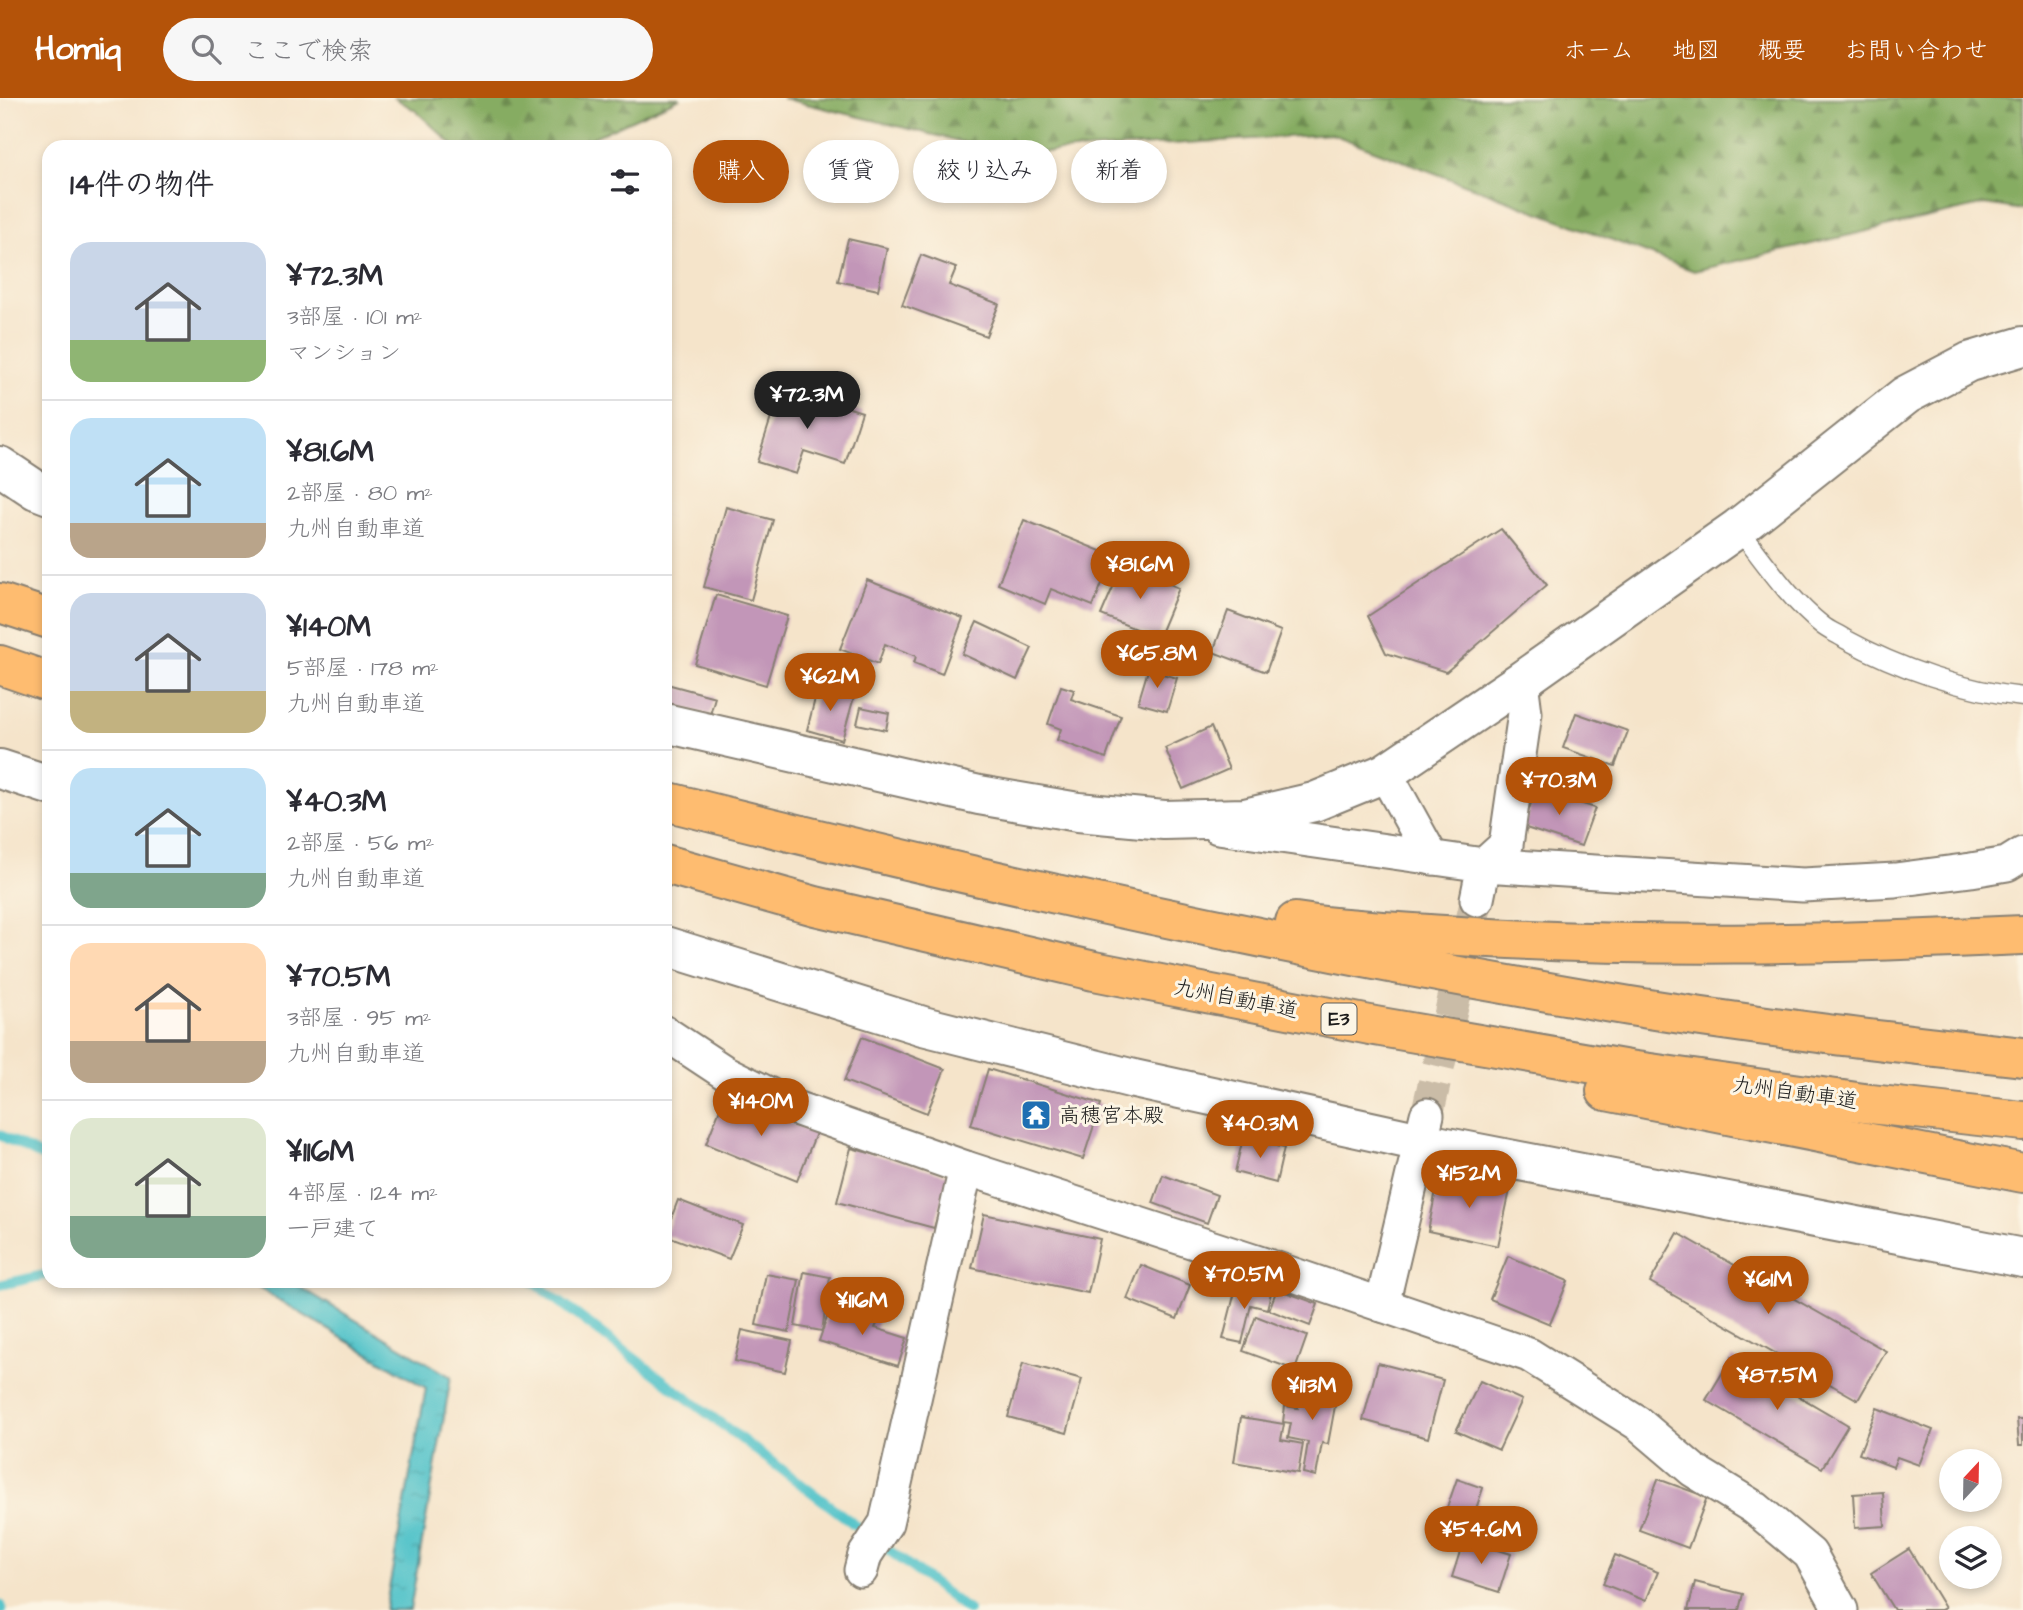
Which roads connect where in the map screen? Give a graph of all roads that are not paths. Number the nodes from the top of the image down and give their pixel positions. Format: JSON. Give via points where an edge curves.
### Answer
{"nodes":[{"id":1,"x":2023,"y":346,"type":"edge"},
{"id":2,"x":0,"y":466,"type":"edge"},
{"id":3,"x":42,"y":492,"type":"edge"},
{"id":4,"x":1738,"y":528,"type":"junction"},
{"id":5,"x":0,"y":603,"type":"edge"},
{"id":6,"x":42,"y":617,"type":"edge"},
{"id":7,"x":0,"y":665,"type":"edge"},
{"id":8,"x":42,"y":680,"type":"edge"},
{"id":9,"x":1521,"y":681,"type":"junction"},
{"id":10,"x":2023,"y":697,"type":"edge"},
{"id":11,"x":672,"y":725,"type":"edge"},
{"id":12,"x":0,"y":769,"type":"edge"},
{"id":13,"x":1385,"y":773,"type":"junction"},
{"id":14,"x":42,"y":783,"type":"edge"},
{"id":15,"x":672,"y":803,"type":"edge"},
{"id":16,"x":672,"y":803,"type":"edge"},
{"id":17,"x":1164,"y":820,"type":"junction"},
{"id":18,"x":2023,"y":854,"type":"edge"},
{"id":19,"x":1432,"y":858,"type":"junction"},
{"id":20,"x":1484,"y":865,"type":"junction"},
{"id":21,"x":672,"y":866,"type":"edge"},
{"id":22,"x":1477,"y":899,"type":"tunnel mouth"},
{"id":23,"x":815,"y":906,"type":"junction"},
{"id":24,"x":2023,"y":935,"type":"edge"},
{"id":25,"x":672,"y":948,"type":"edge"},
{"id":26,"x":672,"y":1038,"type":"edge"},
{"id":27,"x":2023,"y":1057,"type":"edge"},
{"id":28,"x":2023,"y":1121,"type":"edge"},
{"id":29,"x":1424,"y":1128,"type":"junction"},
{"id":30,"x":966,"y":1168,"type":"junction"},
{"id":31,"x":2023,"y":1173,"type":"edge"},
{"id":32,"x":2023,"y":1258,"type":"edge"},
{"id":33,"x":1382,"y":1305,"type":"junction"},
{"id":34,"x":863,"y":1563,"type":"dead end"},
{"id":35,"x":1841,"y":1610,"type":"edge"}],
"edges":[{"from":1,"to":4,"type":"street","via":[[1969,362],[1906,395]]},
{"from":2,"to":3,"type":"street"},
{"from":4,"to":9,"type":"street"},
{"from":4,"to":10,"type":"lane","via":[[1791,595],[1823,626],[1916,671],[1994,694]]},
{"from":5,"to":6,"type":"highway"},
{"from":7,"to":8,"type":"highway"},
{"from":9,"to":13,"type":"street"},
{"from":9,"to":20,"type":"street","via":[[1525,713],[1506,845]]},
{"from":11,"to":17,"type":"street","via":[[979,795],[1077,812]]},
{"from":12,"to":14,"type":"street"},
{"from":13,"to":17,"type":"street","via":[[1314,802],[1245,818]]},
{"from":13,"to":19,"type":"street"},
{"from":15,"to":24,"type":"highway","via":[[831,843],[1095,893],[1315,925],[1523,940],[1703,945]]},
{"from":16,"to":27,"type":"highway","via":[[1053,894],[1386,963],[1633,1006]]},
{"from":17,"to":19,"type":"street"},
{"from":18,"to":20,"type":"street","via":[[2007,864],[1971,870],[1803,885]]},
{"from":19,"to":20,"type":"street"},
{"from":20,"to":22,"type":"street"},
{"from":21,"to":23,"type":"highway","name":"九州自動車道","number":"E3"},
{"from":23,"to":28,"type":"highway","name":"九州自動車道","number":"E3","via":[[1094,971],[1375,1026],[1629,1070]]},
{"from":23,"to":31,"type":"highway","via":[[1095,985],[1369,1046]]},
{"from":25,"to":29,"type":"street","via":[[923,1026],[1134,1079]]},
{"from":26,"to":30,"type":"street","via":[[724,1072],[798,1109]]},
{"from":29,"to":32,"type":"street"},
{"from":29,"to":33,"type":"street"},
{"from":30,"to":33,"type":"street"},
{"from":30,"to":34,"type":"street","via":[[886,1523]]},
{"from":33,"to":35,"type":"street","via":[[1529,1354],[1639,1424],[1693,1470],[1755,1508],[1810,1554]]}]}
